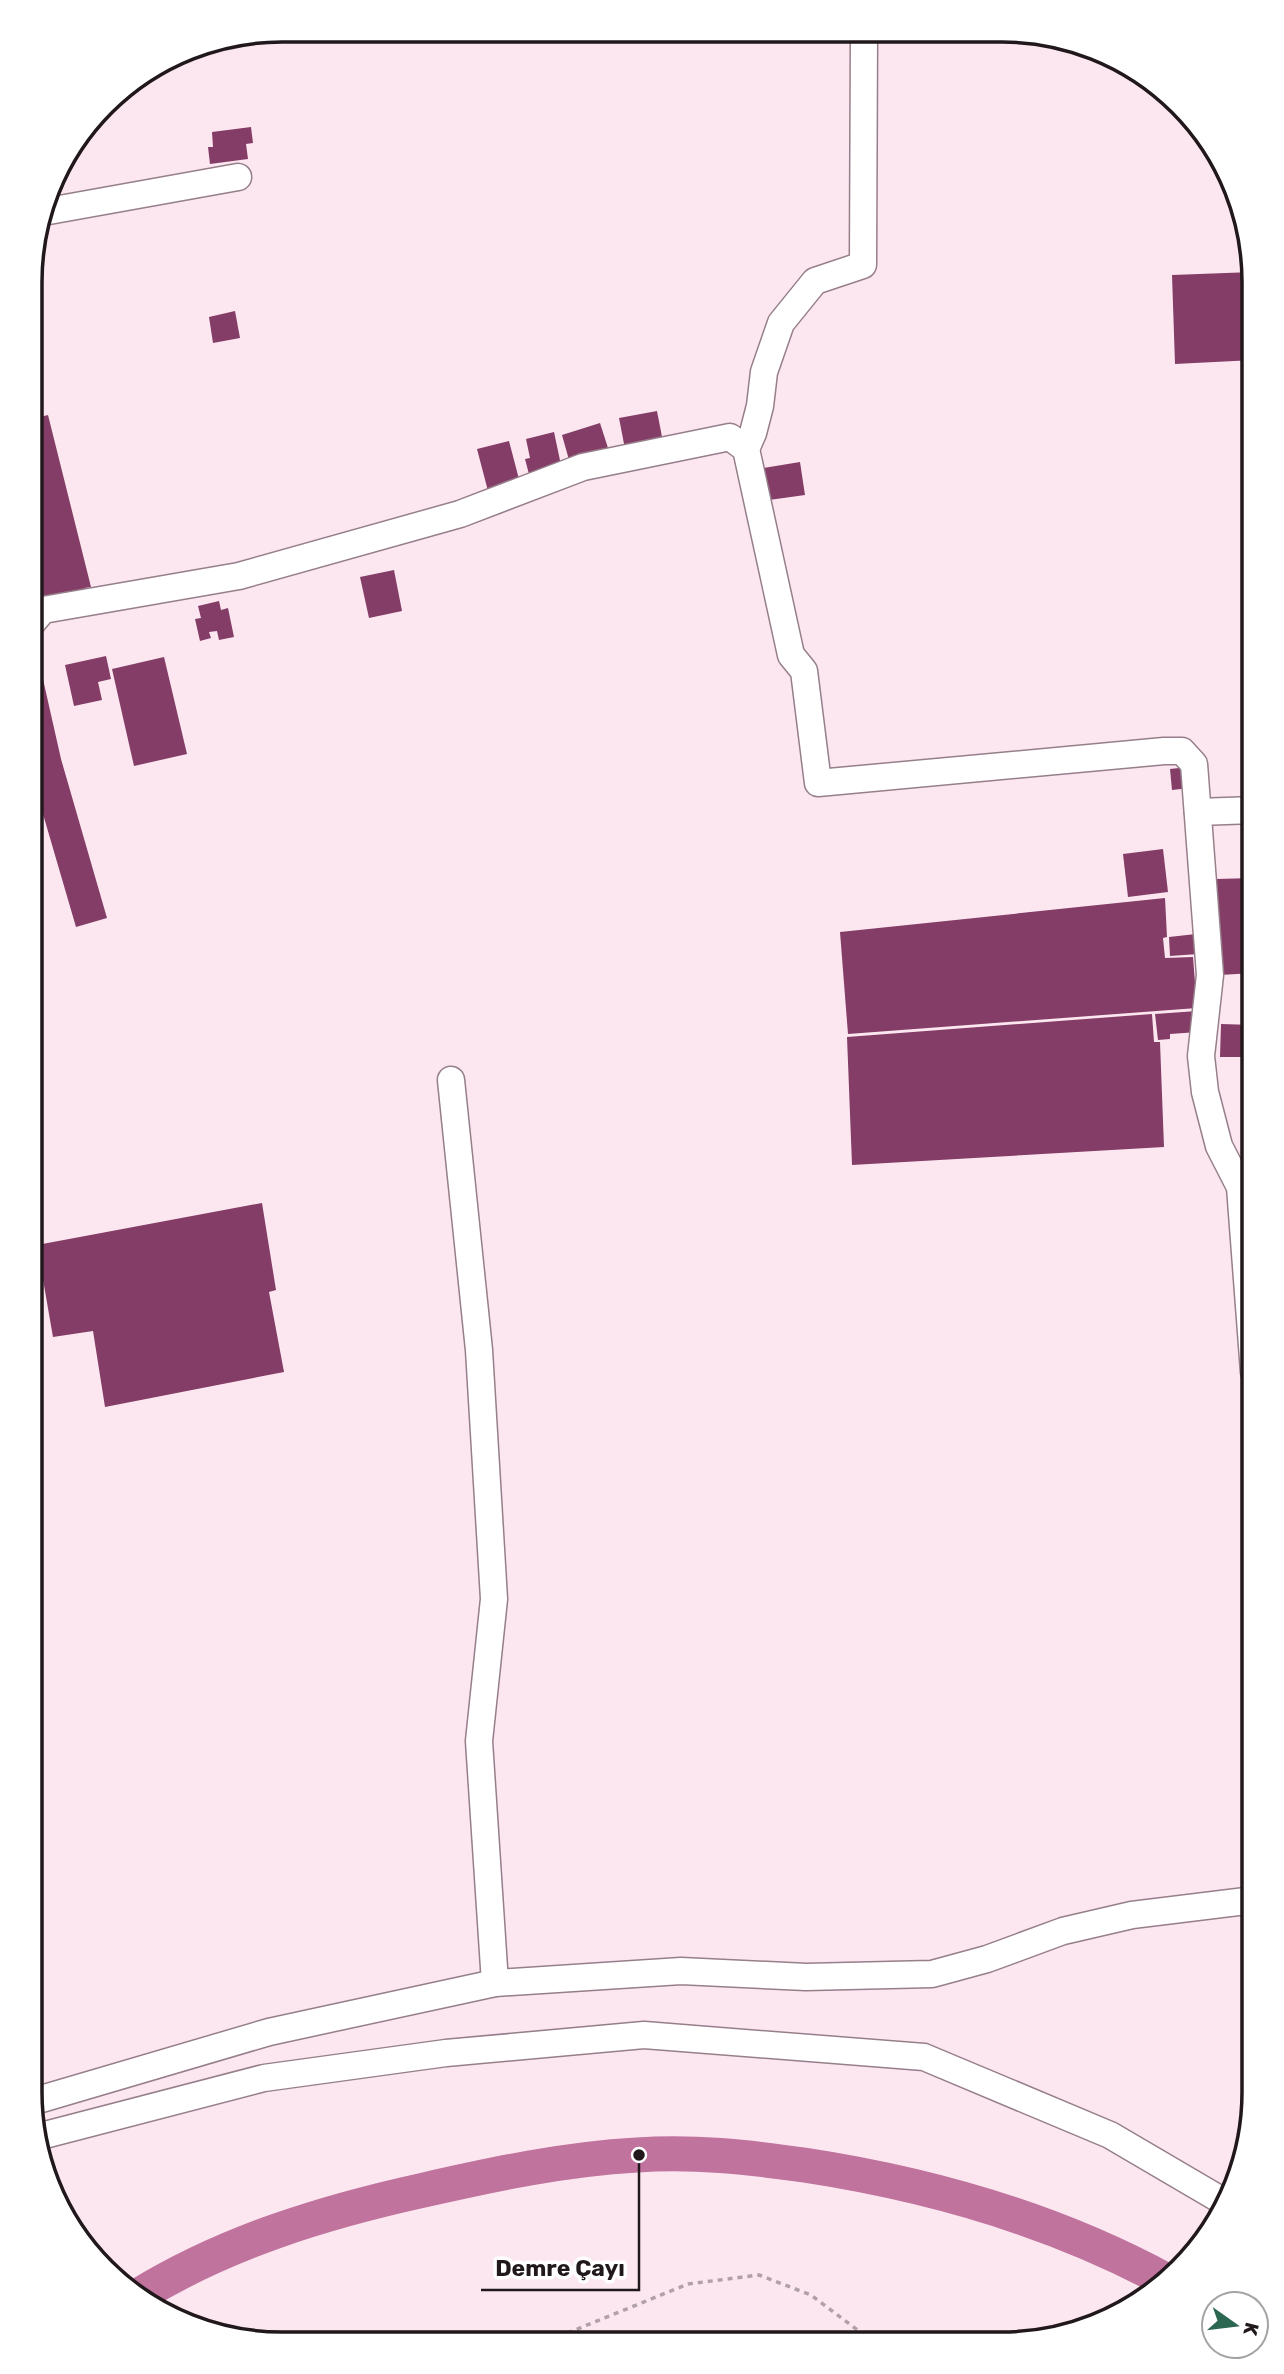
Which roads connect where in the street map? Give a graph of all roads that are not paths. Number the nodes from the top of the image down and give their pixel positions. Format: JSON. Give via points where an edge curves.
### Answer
{"nodes":[{"id":1,"x":864,"y":42,"type":"edge"},
{"id":2,"x":238,"y":177,"type":"dead end"},
{"id":3,"x":53,"y":210,"type":"edge"},
{"id":4,"x":746,"y":449,"type":"junction"},
{"id":5,"x":42,"y":611,"type":"edge"},
{"id":6,"x":1242,"y":810,"type":"edge"},
{"id":7,"x":1198,"y":812,"type":"junction"},
{"id":8,"x":451,"y":1080,"type":"dead end"},
{"id":9,"x":1241,"y":1207,"type":"edge"},
{"id":10,"x":1241,"y":1902,"type":"edge"},
{"id":11,"x":495,"y":1983,"type":"junction"},
{"id":12,"x":42,"y":2099,"type":"edge"},
{"id":13,"x":46,"y":2135,"type":"edge"},
{"id":14,"x":1217,"y":2198,"type":"edge"}],
"edges":[{"from":1,"to":4,"type":"street","via":[[863,265],[815,281],[781,323]]},
{"from":2,"to":3,"type":"street"},
{"from":4,"to":5,"type":"street","via":[[730,437],[583,467],[460,514],[239,576]]},
{"from":4,"to":7,"type":"street","via":[[791,655],[804,671],[818,783],[1182,751],[1194,764]]},
{"from":6,"to":7,"type":"street"},
{"from":7,"to":9,"type":"street","via":[[1210,975],[1203,1068],[1219,1146],[1240,1187]]},
{"from":8,"to":11,"type":"street","via":[[479,1350],[494,1599],[479,1741]]},
{"from":10,"to":11,"type":"street","via":[[1132,1915],[1063,1931],[932,1973],[806,1977],[681,1971]]},
{"from":11,"to":12,"type":"street","via":[[270,2032]]},
{"from":13,"to":14,"type":"street","via":[[264,2078],[446,2053],[644,2035],[924,2057],[1110,2134]]}]}
